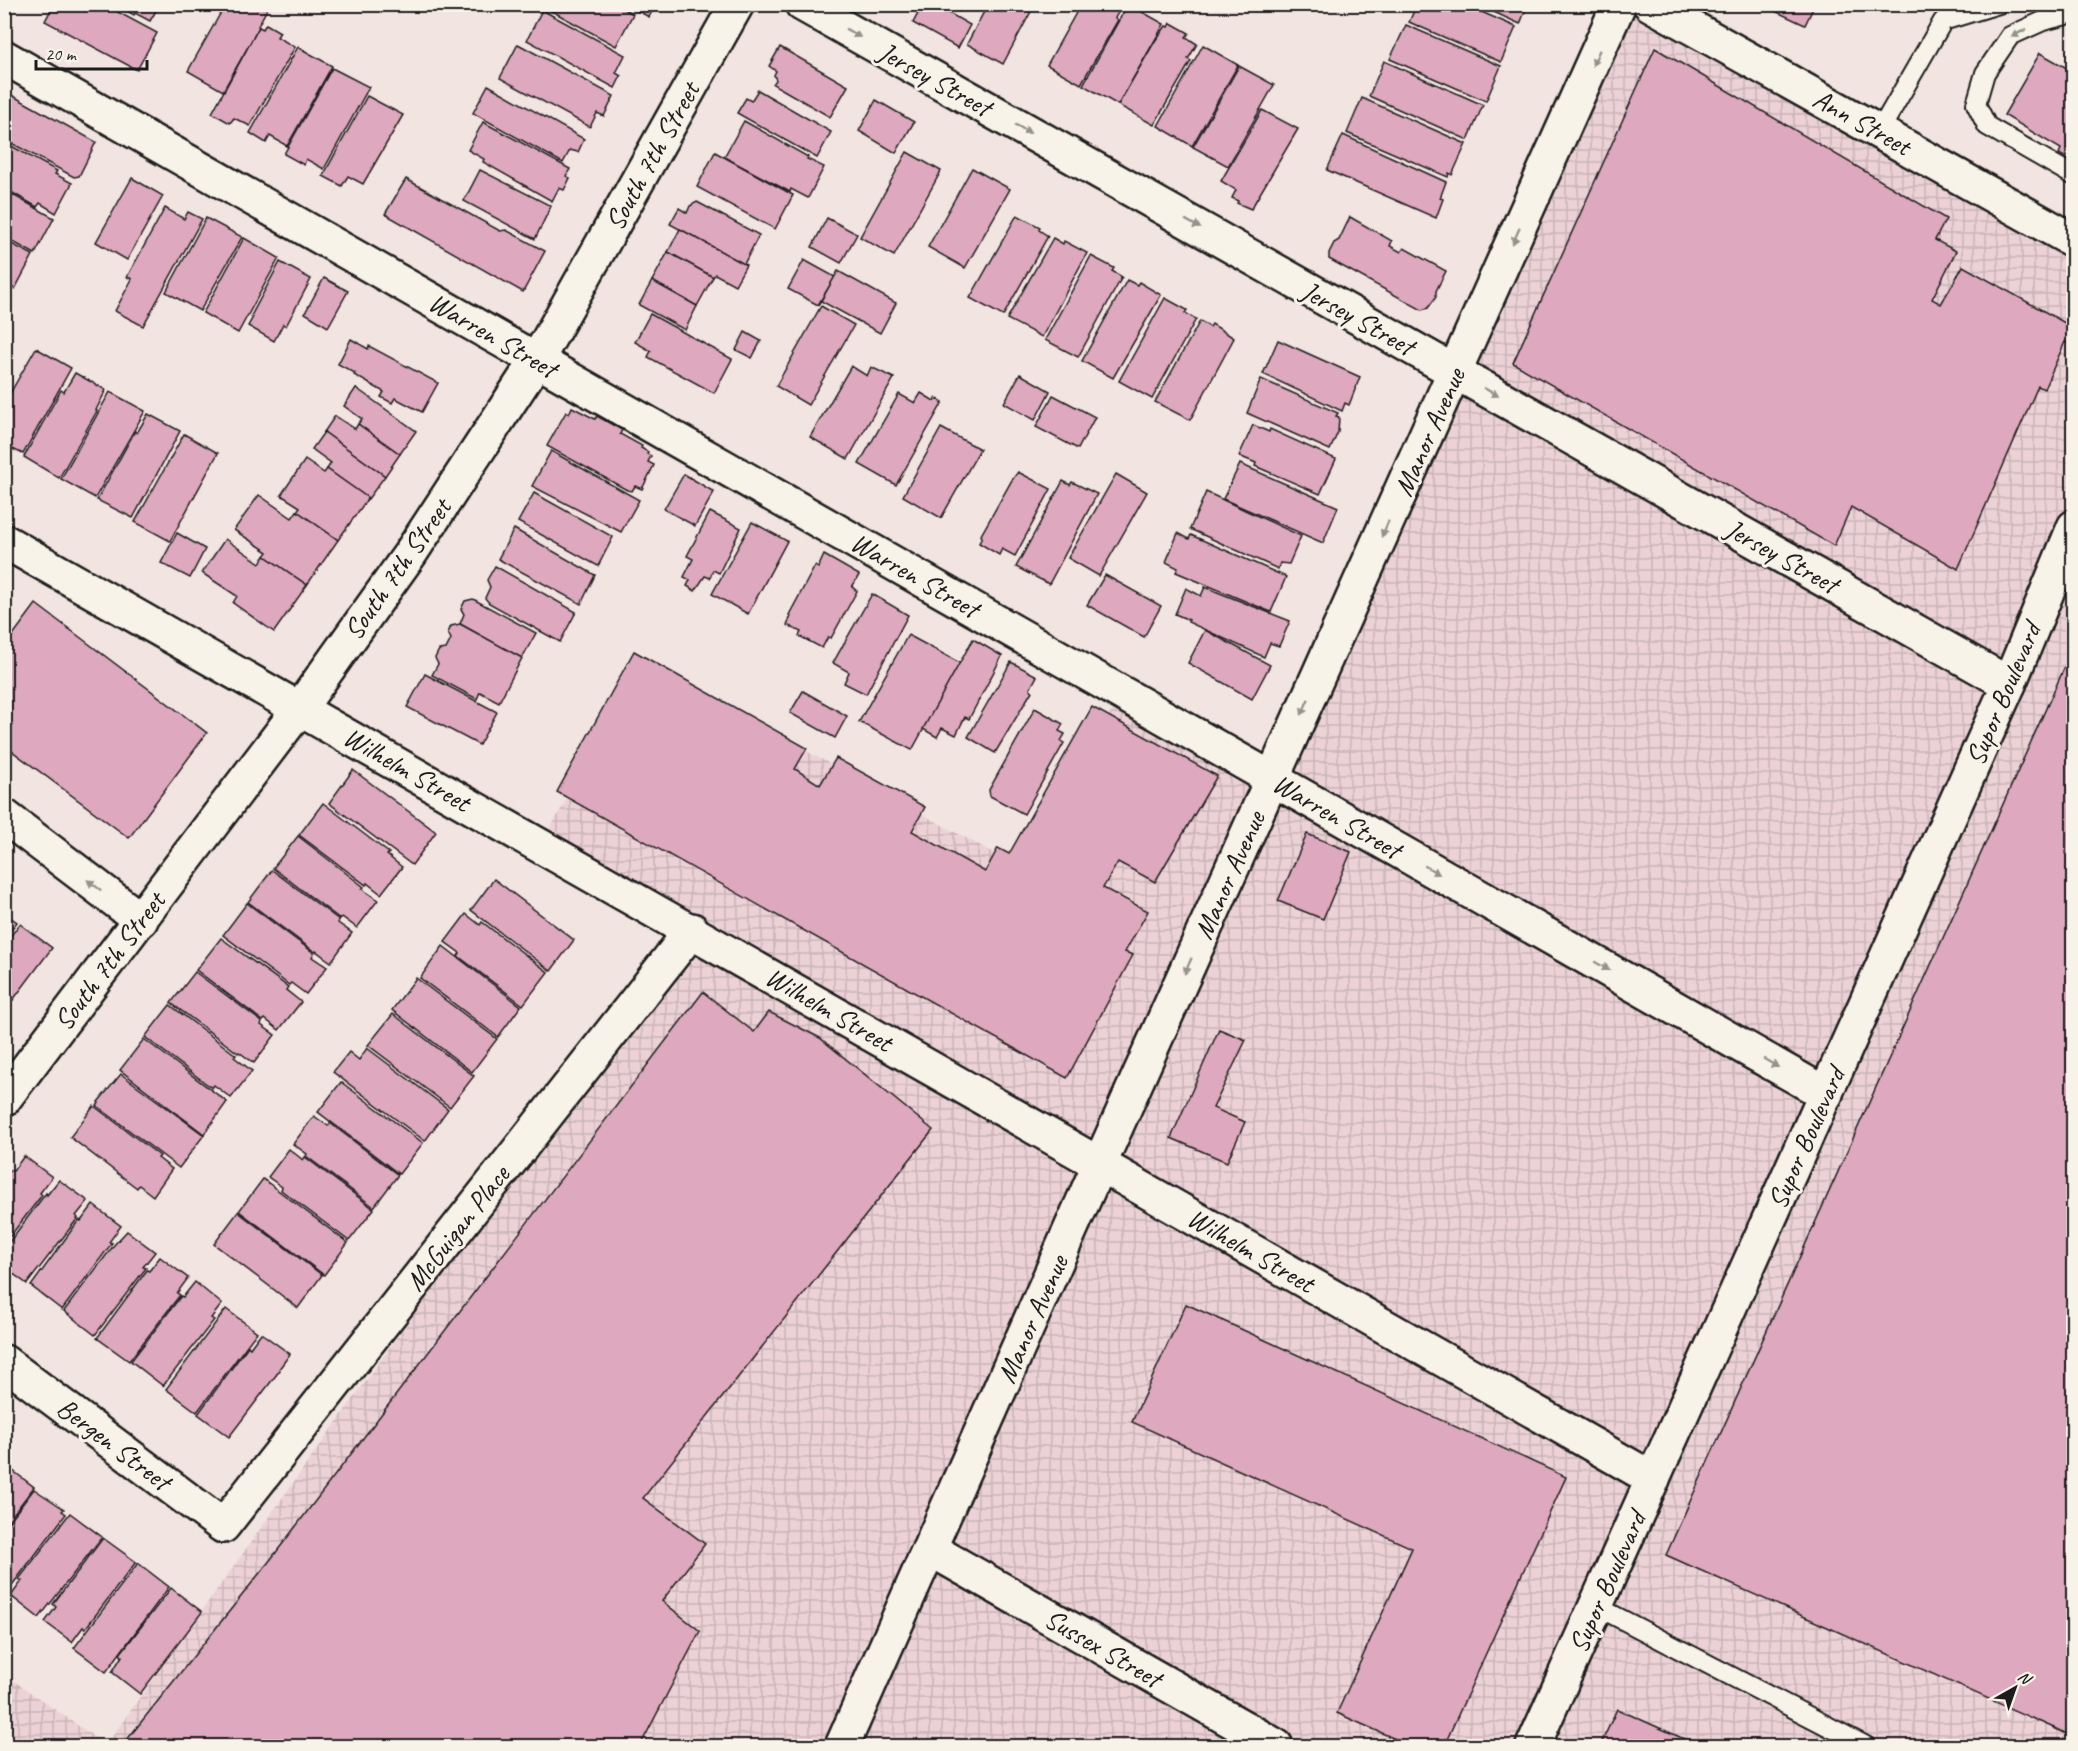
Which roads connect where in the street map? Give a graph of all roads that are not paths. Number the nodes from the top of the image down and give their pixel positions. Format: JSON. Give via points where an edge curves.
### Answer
{"nodes":[{"id":1,"x":737,"y":4,"type":"edge"},
{"id":2,"x":802,"y":4,"type":"edge"},
{"id":3,"x":1619,"y":4,"type":"edge"},
{"id":4,"x":1650,"y":4,"type":"edge"},
{"id":5,"x":1999,"y":4,"type":"edge"},
{"id":6,"x":2073,"y":13,"type":"edge"},
{"id":7,"x":4,"y":57,"type":"edge"},
{"id":8,"x":1879,"y":132,"type":"junction"},
{"id":9,"x":2073,"y":176,"type":"edge"},
{"id":10,"x":2073,"y":241,"type":"edge"},
{"id":11,"x":537,"y":360,"type":"junction"},
{"id":12,"x":1456,"y":372,"type":"junction"},
{"id":13,"x":2073,"y":527,"type":"edge"},
{"id":14,"x":4,"y":541,"type":"edge"},
{"id":15,"x":2009,"y":684,"type":"junction"},
{"id":16,"x":300,"y":708,"type":"junction"},
{"id":17,"x":1272,"y":778,"type":"junction"},
{"id":18,"x":4,"y":816,"type":"edge"},
{"id":19,"x":141,"y":920,"type":"junction"},
{"id":20,"x":692,"y":930,"type":"junction"},
{"id":21,"x":1826,"y":1094,"type":"junction"},
{"id":22,"x":4,"y":1099,"type":"edge"},
{"id":23,"x":1100,"y":1163,"type":"junction"},
{"id":24,"x":4,"y":1362,"type":"edge"},
{"id":25,"x":1653,"y":1479,"type":"junction"},
{"id":26,"x":223,"y":1526,"type":"joint"},
{"id":27,"x":930,"y":1549,"type":"junction"},
{"id":28,"x":1596,"y":1606,"type":"junction"},
{"id":29,"x":842,"y":1746,"type":"edge"},
{"id":30,"x":1276,"y":1746,"type":"edge"},
{"id":31,"x":1533,"y":1746,"type":"edge"},
{"id":32,"x":1866,"y":1746,"type":"edge"}],
"edges":[{"from":1,"to":11,"type":"street","name":"South 7th Street"},
{"from":2,"to":12,"type":"street","name":"Jersey Street","one_way":true},
{"from":3,"to":12,"type":"street","name":"Manor Avenue","one_way":true},
{"from":4,"to":8,"type":"street","name":"Ann Street"},
{"from":5,"to":8,"type":"lane","via":[[1943,21]]},
{"from":6,"to":9,"type":"lane","one_way":true,"via":[[2010,36],[1985,73],[1976,104],[1987,126]]},
{"from":7,"to":11,"type":"street","name":"Warren Street"},
{"from":8,"to":10,"type":"street","name":"Ann Street"},
{"from":11,"to":16,"type":"street","name":"South 7th Street","via":[[410,554]]},
{"from":11,"to":17,"type":"street","name":"Warren Street"},
{"from":12,"to":15,"type":"street","name":"Jersey Street","one_way":true},
{"from":12,"to":17,"type":"street","name":"Manor Avenue","one_way":true},
{"from":13,"to":15,"type":"street","name":"Supor Boulevard"},
{"from":14,"to":16,"type":"street","name":"Wilhelm Street"},
{"from":15,"to":21,"type":"street","name":"Supor Boulevard"},
{"from":16,"to":19,"type":"street","name":"South 7th Street"},
{"from":16,"to":20,"type":"street","name":"Wilhelm Street"},
{"from":17,"to":21,"type":"street","name":"Warren Street","one_way":true},
{"from":17,"to":23,"type":"street","name":"Manor Avenue","one_way":true},
{"from":19,"to":18,"type":"street","one_way":true},
{"from":19,"to":22,"type":"street","name":"South 7th Street"},
{"from":20,"to":23,"type":"street","name":"Wilhelm Street"},
{"from":20,"to":26,"type":"street","name":"McGuigan Place"},
{"from":21,"to":25,"type":"street","name":"Supor Boulevard"},
{"from":23,"to":25,"type":"street","name":"Wilhelm Street"},
{"from":23,"to":27,"type":"street","name":"Manor Avenue"},
{"from":24,"to":26,"type":"street","name":"Bergen Street"},
{"from":25,"to":28,"type":"street","name":"Supor Boulevard"},
{"from":27,"to":29,"type":"street","name":"Manor Avenue"},
{"from":27,"to":30,"type":"street","name":"Sussex Street"},
{"from":28,"to":31,"type":"street","name":"Supor Boulevard"},
{"from":28,"to":32,"type":"lane"}]}
